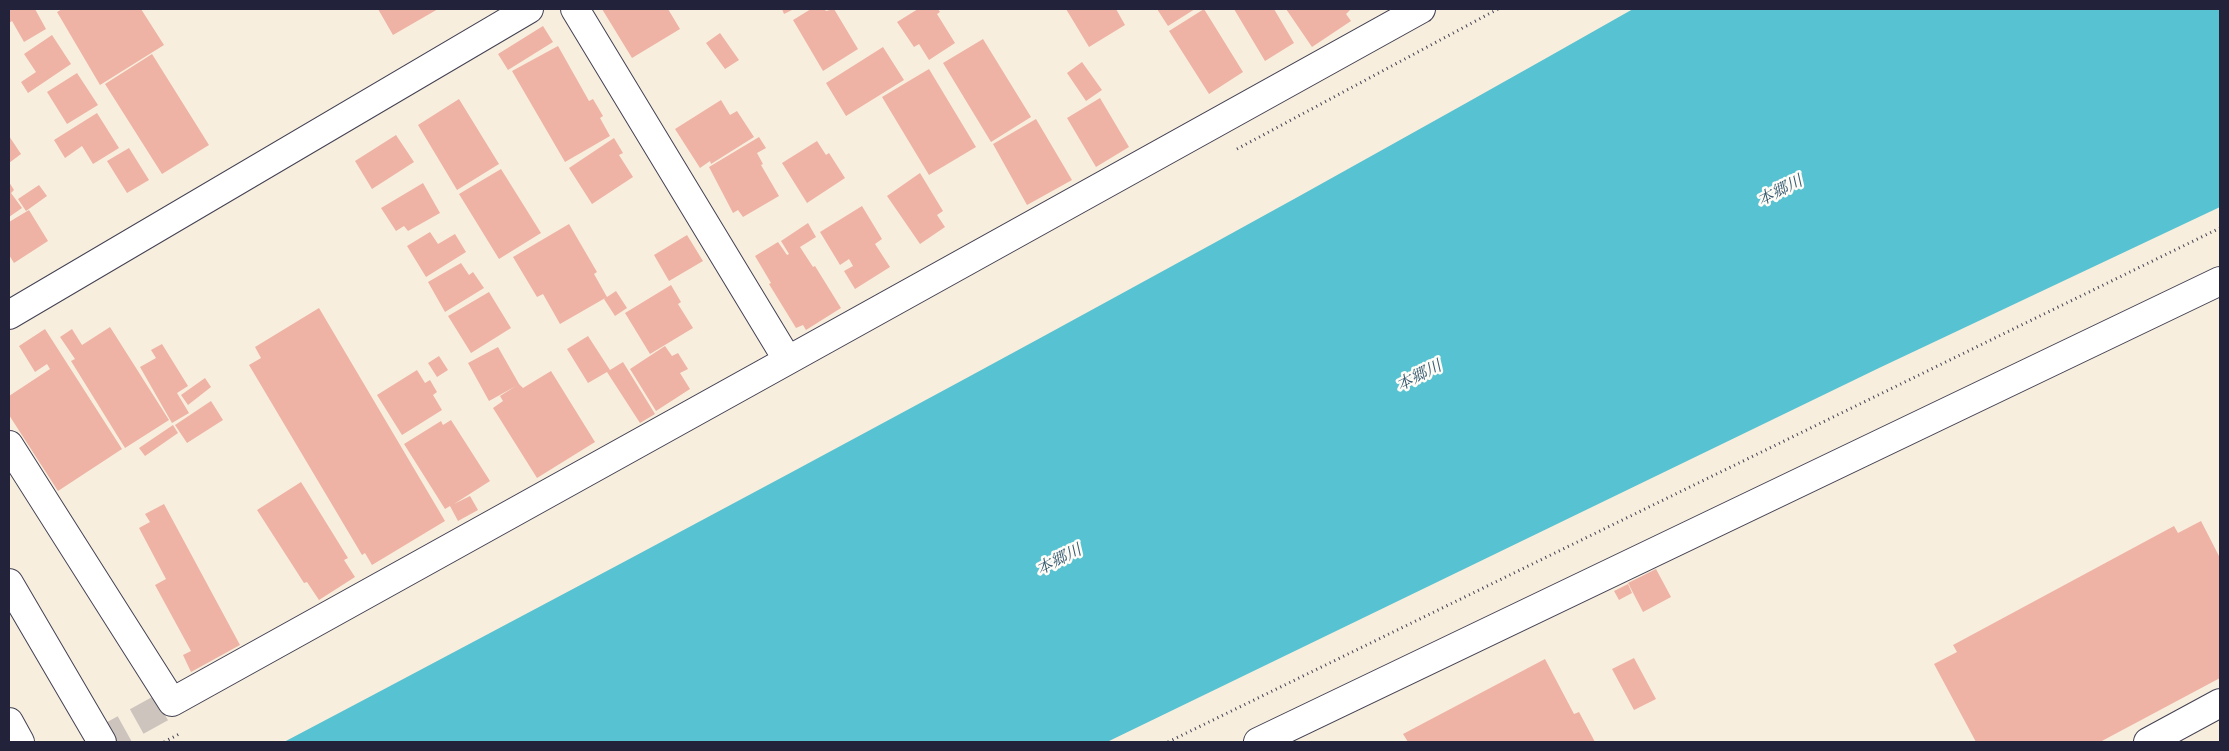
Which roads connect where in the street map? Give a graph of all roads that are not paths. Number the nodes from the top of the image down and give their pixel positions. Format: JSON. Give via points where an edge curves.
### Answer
{"nodes":[{"id":1,"x":529,"y":9,"type":"edge"},
{"id":2,"x":575,"y":9,"type":"edge"},
{"id":3,"x":1421,"y":9,"type":"edge"},
{"id":4,"x":2220,"y":282,"type":"edge"},
{"id":5,"x":9,"y":315,"type":"edge"},
{"id":6,"x":787,"y":360,"type":"junction"},
{"id":7,"x":9,"y":444,"type":"edge"},
{"id":8,"x":9,"y":584,"type":"edge"},
{"id":9,"x":2220,"y":703,"type":"edge"},
{"id":10,"x":9,"y":722,"type":"edge"},
{"id":11,"x":20,"y":742,"type":"edge"},
{"id":12,"x":102,"y":742,"type":"edge"},
{"id":13,"x":1258,"y":742,"type":"edge"},
{"id":14,"x":2148,"y":742,"type":"edge"}],
"edges":[{"from":1,"to":5,"type":"street"},
{"from":2,"to":6,"type":"street"},
{"from":3,"to":6,"type":"street"},
{"from":4,"to":13,"type":"street"},
{"from":6,"to":7,"type":"street","via":[[172,702]]},
{"from":8,"to":12,"type":"street"},
{"from":9,"to":14,"type":"street"},
{"from":10,"to":11,"type":"street"}]}
